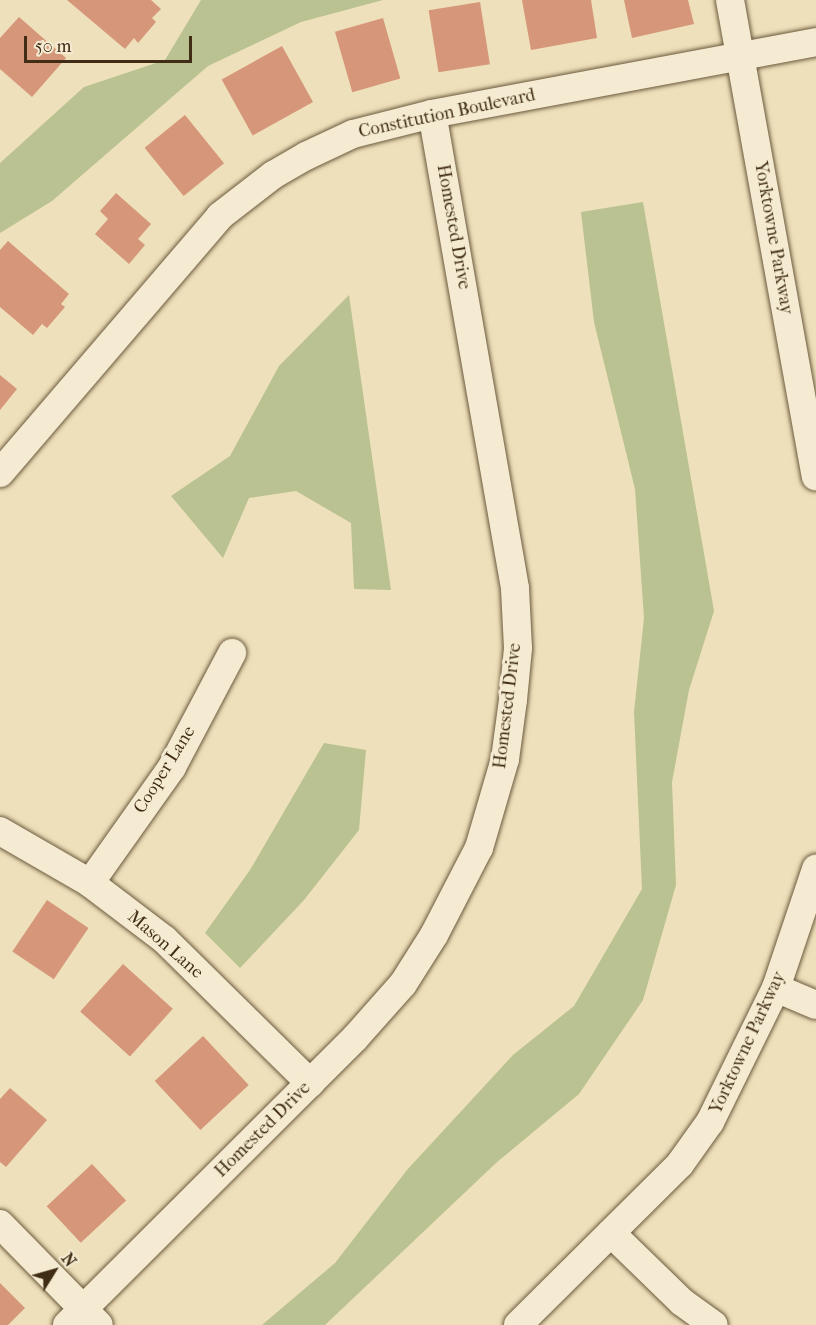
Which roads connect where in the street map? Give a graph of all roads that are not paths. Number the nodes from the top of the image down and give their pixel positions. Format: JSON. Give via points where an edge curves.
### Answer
{"nodes":[{"id":1,"x":730,"y":0,"type":"edge"},
{"id":2,"x":816,"y":42,"type":"edge"},
{"id":3,"x":740,"y":56,"type":"junction"},
{"id":4,"x":432,"y":114,"type":"junction"},
{"id":5,"x":0,"y":473,"type":"edge"},
{"id":6,"x":816,"y":476,"type":"edge"},
{"id":7,"x":232,"y":653,"type":"dead end"},
{"id":8,"x":0,"y":831,"type":"edge"},
{"id":9,"x":816,"y":869,"type":"edge"},
{"id":10,"x":90,"y":883,"type":"junction"},
{"id":11,"x":776,"y":988,"type":"junction"},
{"id":12,"x":816,"y":1005,"type":"edge"},
{"id":13,"x":310,"y":1083,"type":"junction"},
{"id":14,"x":0,"y":1224,"type":"edge"},
{"id":15,"x":610,"y":1233,"type":"junction"},
{"id":16,"x":83,"y":1320,"type":"edge"},
{"id":17,"x":518,"y":1325,"type":"edge"},
{"id":18,"x":714,"y":1325,"type":"edge"}],
"edges":[{"from":1,"to":3,"type":"street","name":"Yorktowne Parkway"},
{"from":2,"to":3,"type":"street","name":"Constitution Boulevard"},
{"from":3,"to":4,"type":"street","name":"Constitution Boulevard"},
{"from":3,"to":6,"type":"street","name":"Yorktowne Parkway"},
{"from":4,"to":5,"type":"street","name":"Constitution Boulevard","via":[[353,134],[306,156],[220,216]]},
{"from":4,"to":13,"type":"street","name":"Homested Drive","via":[[511,550],[518,648],[513,700],[505,759],[479,848],[434,935],[403,984]]},
{"from":7,"to":10,"type":"street","name":"Cooper Lane","via":[[172,767]]},
{"from":8,"to":10,"type":"street","name":"Mason Lane"},
{"from":9,"to":11,"type":"street","name":"Yorktowne Parkway"},
{"from":10,"to":13,"type":"street","name":"Mason Lane","via":[[165,940]]},
{"from":11,"to":12,"type":"street"},
{"from":11,"to":15,"type":"street","name":"Yorktowne Parkway","via":[[710,1122],[680,1164]]},
{"from":13,"to":16,"type":"street","name":"Homested Drive"},
{"from":14,"to":16,"type":"street"},
{"from":15,"to":17,"type":"street","name":"Yorktowne Parkway"},
{"from":15,"to":18,"type":"street","via":[[682,1302]]}]}
